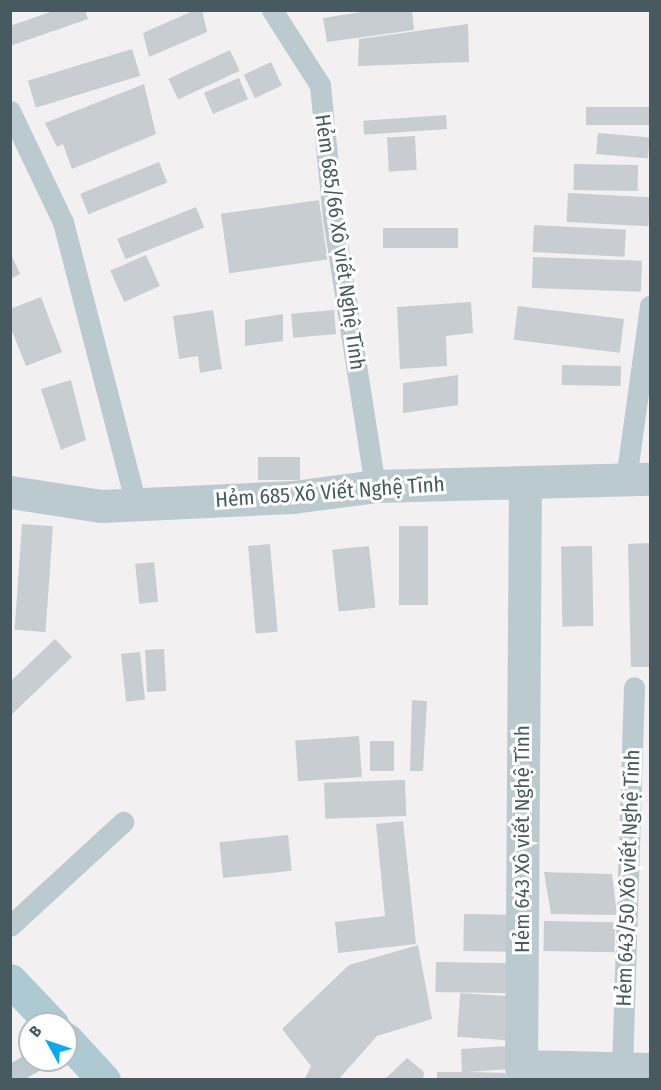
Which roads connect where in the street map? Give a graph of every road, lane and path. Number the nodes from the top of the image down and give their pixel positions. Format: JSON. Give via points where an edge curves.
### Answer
{"nodes":[{"id":1,"x":272,"y":10,"type":"edge"},
{"id":2,"x":10,"y":111,"type":"edge"},
{"id":3,"x":651,"y":306,"type":"edge"},
{"id":4,"x":638,"y":479,"type":"edge"},
{"id":5,"x":525,"y":482,"type":"junction"},
{"id":6,"x":375,"y":486,"type":"junction"},
{"id":7,"x":10,"y":492,"type":"edge"},
{"id":8,"x":136,"y":504,"type":"junction"},
{"id":9,"x":634,"y":687,"type":"dead end"},
{"id":10,"x":123,"y":822,"type":"dead end"},
{"id":11,"x":10,"y":927,"type":"edge"},
{"id":12,"x":10,"y":980,"type":"edge"},
{"id":13,"x":40,"y":1012,"type":"edge"},
{"id":14,"x":78,"y":1052,"type":"edge"},
{"id":15,"x":636,"y":1069,"type":"edge"},
{"id":16,"x":520,"y":1073,"type":"edge"},
{"id":17,"x":104,"y":1080,"type":"edge"}],
"edges":[{"from":1,"to":6,"type":"lane","name":"Hẻm 685/66 Xô viết Nghệ Tĩnh","via":[[320,85],[333,218]]},
{"from":2,"to":8,"type":"lane","via":[[63,222]]},
{"from":3,"to":4,"type":"lane"},
{"from":4,"to":5,"type":"street","name":"Hẻm 685 Xô Viết Nghệ Tĩnh"},
{"from":5,"to":6,"type":"street","name":"Hẻm 685 Xô Viết Nghệ Tĩnh"},
{"from":5,"to":16,"type":"street","name":"Hẻm 643 Xô viết Nghệ Tĩnh"},
{"from":6,"to":8,"type":"street","name":"Hẻm 685 Xô Viết Nghệ Tĩnh","via":[[293,497]]},
{"from":7,"to":8,"type":"street","name":"Hẻm 685 Xô Viết Nghệ Tĩnh","via":[[102,506]]},
{"from":9,"to":15,"type":"lane","name":"Hẻm 643/50 Xô viết Nghệ Tĩnh"},
{"from":10,"to":11,"type":"lane"},
{"from":12,"to":13,"type":"main road"},
{"from":14,"to":17,"type":"main road"},
{"from":15,"to":16,"type":"street","name":"Hẻm 643 Xô viết Nghệ Tĩnh"}]}
